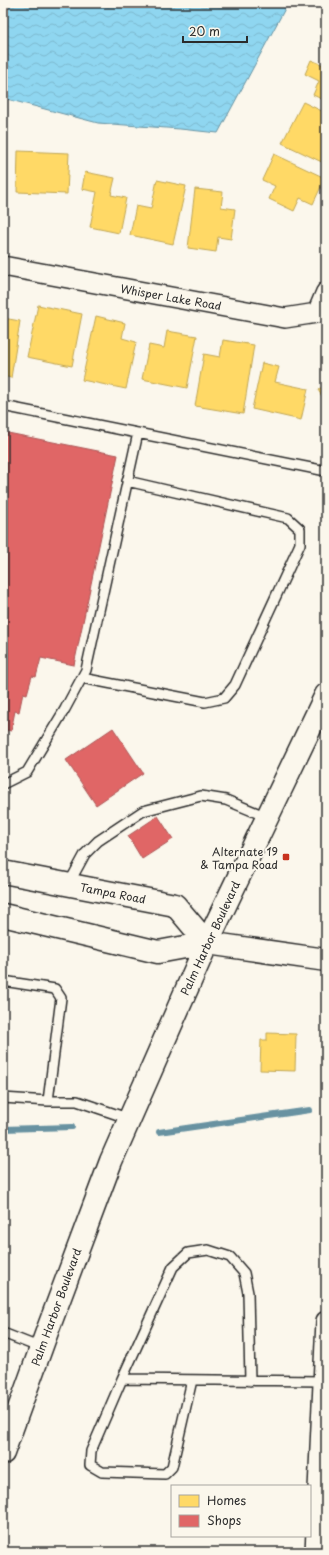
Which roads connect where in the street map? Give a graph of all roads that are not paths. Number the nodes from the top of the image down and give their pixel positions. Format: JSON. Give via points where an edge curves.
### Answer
{"nodes":[{"id":1,"x":3,"y":266,"type":"edge"},
{"id":2,"x":326,"y":292,"type":"edge"},
{"id":3,"x":3,"y":406,"type":"edge"},
{"id":4,"x":138,"y":433,"type":"junction"},
{"id":5,"x":326,"y":471,"type":"edge"},
{"id":6,"x":127,"y":482,"type":"junction"},
{"id":7,"x":82,"y":678,"type":"junction"},
{"id":8,"x":326,"y":694,"type":"edge"},
{"id":9,"x":3,"y":784,"type":"edge"},
{"id":10,"x":267,"y":817,"type":"junction"},
{"id":11,"x":3,"y":872,"type":"edge"},
{"id":12,"x":70,"y":885,"type":"junction"},
{"id":13,"x":3,"y":915,"type":"edge"},
{"id":14,"x":207,"y":943,"type":"junction"},
{"id":15,"x":326,"y":960,"type":"edge"},
{"id":16,"x":3,"y":981,"type":"edge"},
{"id":17,"x":3,"y":1098,"type":"edge"},
{"id":18,"x":48,"y":1101,"type":"junction"},
{"id":19,"x":130,"y":1119,"type":"junction"},
{"id":20,"x":326,"y":1321,"type":"edge"},
{"id":21,"x":3,"y":1333,"type":"edge"},
{"id":22,"x":41,"y":1348,"type":"junction"},
{"id":23,"x":122,"y":1379,"type":"junction"},
{"id":24,"x":192,"y":1380,"type":"junction"},
{"id":25,"x":250,"y":1381,"type":"junction"},
{"id":26,"x":323,"y":1382,"type":"junction"},
{"id":27,"x":3,"y":1453,"type":"edge"},
{"id":28,"x":315,"y":1552,"type":"edge"}],
"edges":[{"from":1,"to":2,"type":"street","name":"Whisper Lake Road","via":[[285,318],[317,313]]},
{"from":3,"to":4,"type":"lane"},
{"from":4,"to":5,"type":"lane"},
{"from":4,"to":6,"type":"lane"},
{"from":6,"to":7,"type":"lane","via":[[86,670]]},
{"from":6,"to":7,"type":"lane","via":[[288,518],[300,528],[300,544],[235,685],[224,698],[205,702]]},
{"from":7,"to":9,"type":"lane","via":[[27,772]]},
{"from":8,"to":10,"type":"main road","name":"Palm Harbor Boulevard"},
{"from":10,"to":12,"type":"lane","via":[[226,800],[201,796],[143,811],[98,841],[85,854]]},
{"from":10,"to":14,"type":"main road","name":"Palm Harbor Boulevard"},
{"from":11,"to":12,"type":"main road","name":"Tampa Road"},
{"from":12,"to":14,"type":"main road","name":"Tampa Road","via":[[176,905]]},
{"from":13,"to":14,"type":"main road","via":[[158,952]]},
{"from":14,"to":15,"type":"main road"},
{"from":14,"to":19,"type":"main road","name":"Palm Harbor Boulevard"},
{"from":16,"to":18,"type":"lane","via":[[55,989],[61,998]]},
{"from":17,"to":18,"type":"lane"},
{"from":18,"to":19,"type":"lane","via":[[77,1101]]},
{"from":19,"to":22,"type":"main road","name":"Palm Harbor Boulevard","via":[[111,1161]]},
{"from":20,"to":26,"type":"street"},
{"from":21,"to":22,"type":"lane"},
{"from":22,"to":27,"type":"main road","name":"Palm Harbor Boulevard"},
{"from":23,"to":24,"type":"lane"},
{"from":23,"to":24,"type":"lane","via":[[91,1451],[90,1465],[102,1472],[165,1474],[172,1468]]},
{"from":23,"to":25,"type":"lane","via":[[173,1267],[188,1253],[208,1250],[230,1257],[244,1273],[248,1293]]},
{"from":24,"to":25,"type":"lane"},
{"from":25,"to":26,"type":"lane"},
{"from":26,"to":28,"type":"street"}]}
